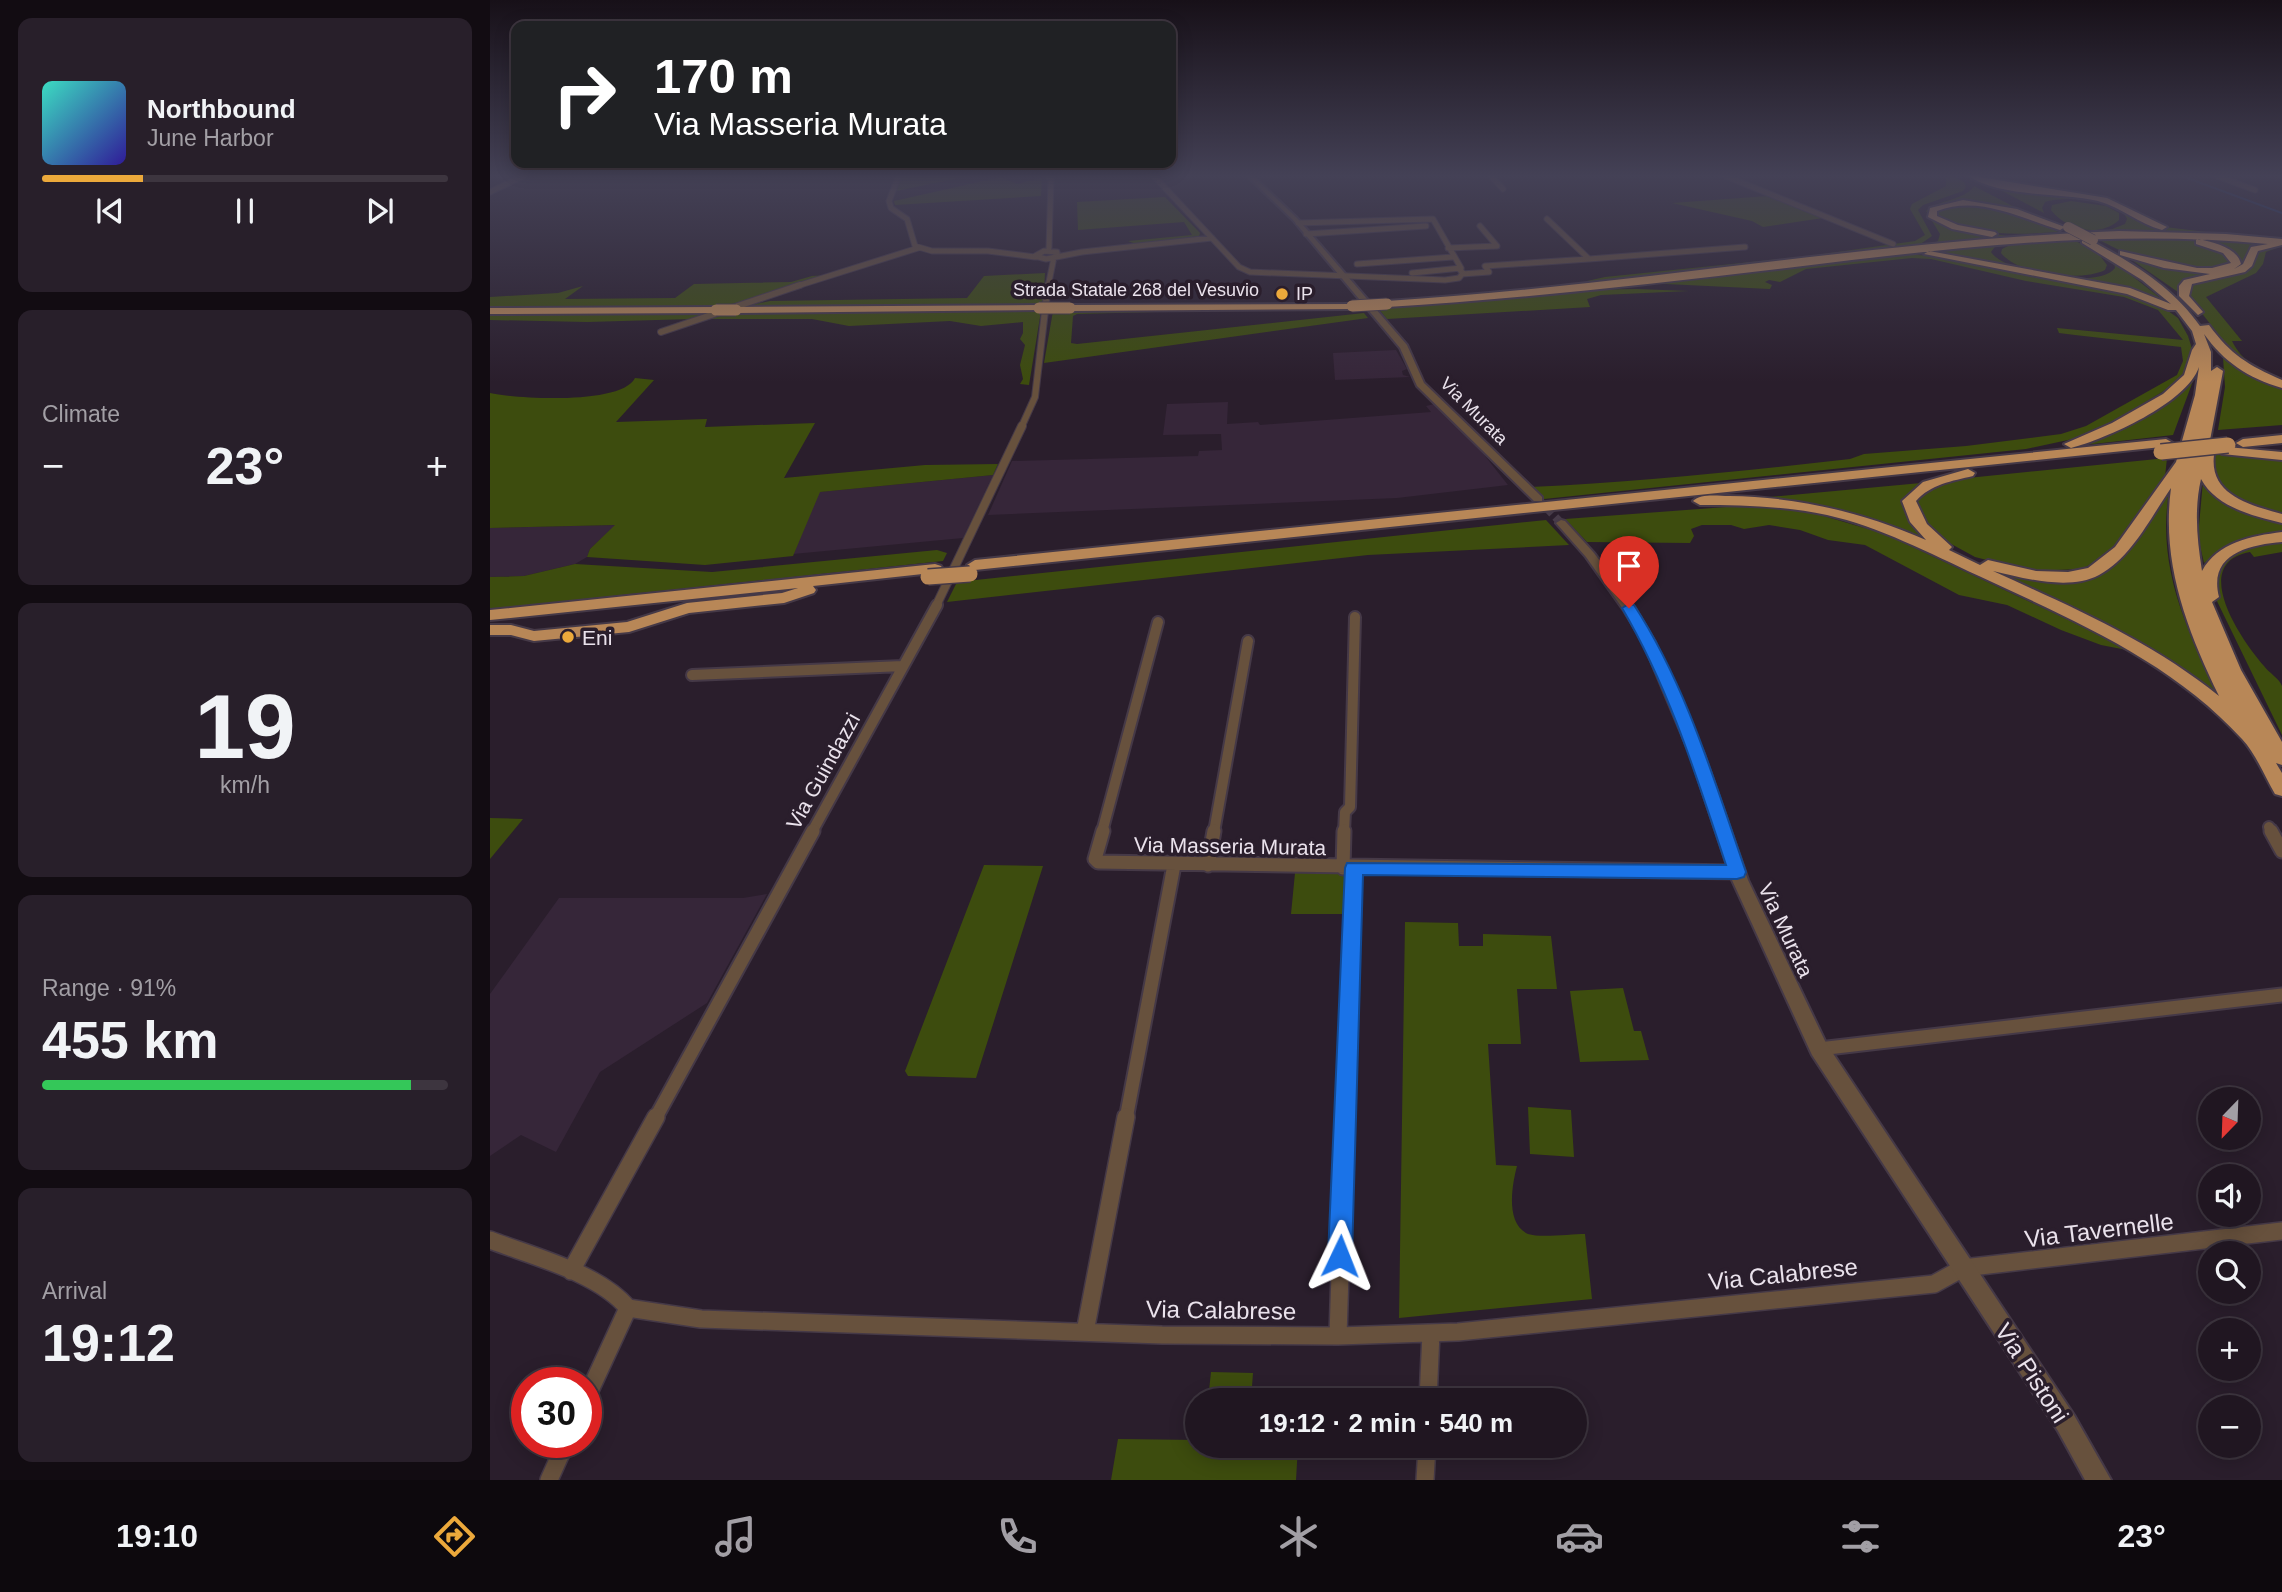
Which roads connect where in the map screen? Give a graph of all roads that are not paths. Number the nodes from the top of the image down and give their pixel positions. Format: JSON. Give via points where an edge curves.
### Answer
{"nodes":[{"id":1,"x":914,"y":244,"type":"edge"},
{"id":2,"x":1048,"y":244,"type":"edge"},
{"id":3,"x":1156,"y":244,"type":"edge"},
{"id":4,"x":1218,"y":244,"type":"edge"},
{"id":5,"x":1314,"y":244,"type":"edge"},
{"id":6,"x":1446,"y":244,"type":"edge"},
{"id":7,"x":1495,"y":244,"type":"edge"},
{"id":8,"x":1573,"y":244,"type":"edge"},
{"id":9,"x":1926,"y":244,"type":"edge"},
{"id":10,"x":1957,"y":244,"type":"edge"},
{"id":11,"x":2008,"y":244,"type":"edge"},
{"id":12,"x":2095,"y":244,"type":"edge"},
{"id":13,"x":2098,"y":244,"type":"edge"},
{"id":14,"x":2099,"y":244,"type":"edge"},
{"id":15,"x":2104,"y":244,"type":"edge"},
{"id":16,"x":2206,"y":244,"type":"edge"},
{"id":17,"x":2275,"y":244,"type":"edge"},
{"id":18,"x":1745,"y":247,"type":"dead end"},
{"id":19,"x":918,"y":248,"type":"junction"},
{"id":20,"x":1448,"y":248,"type":"junction"},
{"id":21,"x":1047,"y":254,"type":"junction"},
{"id":22,"x":1453,"y":257,"type":"junction"},
{"id":23,"x":1853,"y":257,"type":"junction"},
{"id":24,"x":1589,"y":259,"type":"junction"},
{"id":25,"x":1833,"y":259,"type":"junction"},
{"id":26,"x":1357,"y":264,"type":"dead end"},
{"id":27,"x":1050,"y":268,"type":"junction"},
{"id":28,"x":1461,"y":272,"type":"junction"},
{"id":29,"x":1340,"y":276,"type":"junction"},
{"id":30,"x":490,"y":311,"type":"edge"},
{"id":31,"x":2201,"y":331,"type":"junction"},
{"id":32,"x":661,"y":332,"type":"dead end"},
{"id":33,"x":2282,"y":384,"type":"edge"},
{"id":34,"x":2199,"y":430,"type":"junction"},
{"id":35,"x":2282,"y":431,"type":"edge"},
{"id":36,"x":2282,"y":439,"type":"edge"},
{"id":37,"x":2228,"y":444,"type":"junction"},
{"id":38,"x":2163,"y":450,"type":"junction"},
{"id":39,"x":2282,"y":456,"type":"edge"},
{"id":40,"x":2187,"y":458,"type":"junction"},
{"id":41,"x":1987,"y":468,"type":"junction"},
{"id":42,"x":1878,"y":471,"type":"junction"},
{"id":43,"x":1538,"y":499,"type":"tunnel mouth"},
{"id":44,"x":1671,"y":501,"type":"junction"},
{"id":45,"x":2282,"y":519,"type":"edge"},
{"id":46,"x":1561,"y":523,"type":"tunnel mouth"},
{"id":47,"x":2282,"y":537,"type":"edge"},
{"id":48,"x":973,"y":569,"type":"junction"},
{"id":49,"x":931,"y":573,"type":"junction"},
{"id":50,"x":810,"y":590,"type":"junction"},
{"id":51,"x":490,"y":615,"type":"edge"},
{"id":52,"x":1355,"y":617,"type":"dead end"},
{"id":53,"x":1158,"y":622,"type":"dead end"},
{"id":54,"x":490,"y":623,"type":"edge"},
{"id":55,"x":490,"y":630,"type":"edge"},
{"id":56,"x":1248,"y":641,"type":"dead end"},
{"id":57,"x":2227,"y":655,"type":"junction"},
{"id":58,"x":903,"y":666,"type":"junction"},
{"id":59,"x":692,"y":675,"type":"dead end"},
{"id":60,"x":2247,"y":734,"type":"junction"},
{"id":61,"x":2282,"y":758,"type":"edge"},
{"id":62,"x":2282,"y":789,"type":"edge"},
{"id":63,"x":2269,"y":827,"type":"dead end"},
{"id":64,"x":2282,"y":851,"type":"edge"},
{"id":65,"x":1174,"y":864,"type":"junction"},
{"id":66,"x":1208,"y":865,"type":"junction"},
{"id":67,"x":1348,"y":868,"type":"junction"},
{"id":68,"x":1737,"y":872,"type":"junction"},
{"id":69,"x":2282,"y":995,"type":"edge"},
{"id":70,"x":1819,"y":1049,"type":"junction"},
{"id":71,"x":2282,"y":1231,"type":"edge"},
{"id":72,"x":490,"y":1240,"type":"edge"},
{"id":73,"x":1963,"y":1268,"type":"junction"},
{"id":74,"x":571,"y":1271,"type":"junction"},
{"id":75,"x":628,"y":1308,"type":"junction"},
{"id":76,"x":1085,"y":1332,"type":"junction"},
{"id":77,"x":1431,"y":1333,"type":"junction"},
{"id":78,"x":1338,"y":1336,"type":"junction"},
{"id":79,"x":601,"y":1367,"type":"edge"},
{"id":80,"x":1429,"y":1388,"type":"edge"},
{"id":81,"x":558,"y":1458,"type":"edge"},
{"id":82,"x":1426,"y":1458,"type":"edge"},
{"id":83,"x":548,"y":1480,"type":"edge"},
{"id":84,"x":1425,"y":1480,"type":"edge"},
{"id":85,"x":2099,"y":1480,"type":"edge"}],
"edges":[{"from":1,"to":19,"type":"street"},
{"from":2,"to":21,"type":"street","name":"Via Guindazzi"},
{"from":3,"to":21,"type":"street"},
{"from":4,"to":29,"type":"street","via":[[1250,272]]},
{"from":5,"to":29,"type":"street","name":"Via Murata"},
{"from":6,"to":20,"type":"street"},
{"from":7,"to":20,"type":"street"},
{"from":8,"to":24,"type":"street"},
{"from":9,"to":23,"type":"highway"},
{"from":10,"to":23,"type":"highway","name":"Strada Statale 268 del Vesuvio"},
{"from":11,"to":12,"type":"highway","via":[[1997,254],[2012,265],[2077,277],[2106,271],[2107,257]]},
{"from":13,"to":31,"type":"highway","via":[[2162,290]]},
{"from":14,"to":31,"type":"highway","via":[[2151,275]]},
{"from":15,"to":16,"type":"highway","via":[[2182,269],[2223,269],[2236,264],[2226,251]]},
{"from":17,"to":31,"type":"highway","via":[[2254,250],[2241,270],[2205,276],[2184,286],[2184,296]]},
{"from":18,"to":24,"type":"street"},
{"from":19,"to":21,"type":"street"},
{"from":19,"to":32,"type":"street"},
{"from":20,"to":22,"type":"street"},
{"from":21,"to":27,"type":"street"},
{"from":21,"to":27,"type":"street","name":"Via Guindazzi"},
{"from":22,"to":26,"type":"street"},
{"from":22,"to":28,"type":"street"},
{"from":23,"to":25,"type":"highway","name":"Strada Statale 268 del Vesuvio"},
{"from":24,"to":28,"type":"street","via":[[1485,266],[1489,272]]},
{"from":25,"to":30,"type":"highway","name":"Strada Statale 268 del Vesuvio","bridge":true,"via":[[1587,288],[1352,306]]},
{"from":25,"to":31,"type":"highway","via":[[1924,254],[2116,288],[2164,304]]},
{"from":27,"to":58,"type":"street","name":"Via Guindazzi","via":[[1035,397],[947,586]]},
{"from":28,"to":29,"type":"street","via":[[1459,278],[1446,280]]},
{"from":29,"to":43,"type":"street","name":"Via Murata","via":[[1404,347],[1420,384]]},
{"from":31,"to":33,"type":"highway","via":[[2251,371]]},
{"from":31,"to":34,"type":"highway","via":[[2206,374]]},
{"from":31,"to":34,"type":"highway","via":[[2215,347],[2218,367]]},
{"from":31,"to":42,"type":"highway","via":[[2194,368],[2177,389],[2110,431],[2037,450]]},
{"from":34,"to":40,"type":"highway"},
{"from":34,"to":45,"type":"highway","via":[[2211,443],[2205,468],[2214,488],[2246,507]]},
{"from":34,"to":57,"type":"highway","via":[[2188,526],[2204,603]]},
{"from":35,"to":37,"type":"highway"},
{"from":36,"to":37,"type":"highway"},
{"from":37,"to":38,"type":"highway","bridge":true},
{"from":37,"to":39,"type":"highway"},
{"from":37,"to":40,"type":"highway","bridge":true},
{"from":38,"to":40,"type":"highway","bridge":true},
{"from":38,"to":41,"type":"highway"},
{"from":38,"to":42,"type":"highway"},
{"from":40,"to":41,"type":"highway","via":[[2114,556],[2094,572],[2068,577],[2036,576],[1960,555],[1927,535],[1914,518],[1909,501],[1916,491],[1928,483]]},
{"from":40,"to":60,"type":"highway","via":[[2175,531],[2179,574],[2208,653]]},
{"from":41,"to":44,"type":"highway"},
{"from":42,"to":48,"type":"highway"},
{"from":44,"to":48,"type":"highway"},
{"from":44,"to":60,"type":"highway","via":[[1730,500],[1805,507],[1894,533],[2141,647],[2195,684]]},
{"from":46,"to":68,"type":"street","name":"Via Murata","via":[[1613,587],[1649,642],[1697,754]]},
{"from":47,"to":57,"type":"highway","via":[[2233,549],[2211,570],[2207,579]]},
{"from":48,"to":49,"type":"highway","bridge":true},
{"from":49,"to":50,"type":"highway"},
{"from":49,"to":51,"type":"highway"},
{"from":50,"to":54,"type":"highway"},
{"from":50,"to":55,"type":"highway","via":[[784,598],[687,608],[629,627],[534,636]]},
{"from":52,"to":67,"type":"street","via":[[1350,807],[1345,812]]},
{"from":53,"to":65,"type":"street","name":"Via Masseria Murata","via":[[1095,859]]},
{"from":56,"to":66,"type":"street"},
{"from":57,"to":61,"type":"highway"},
{"from":58,"to":59,"type":"street"},
{"from":58,"to":74,"type":"street","name":"Via Guindazzi"},
{"from":60,"to":62,"type":"highway"},
{"from":63,"to":64,"type":"street"},
{"from":65,"to":66,"type":"street","name":"Via Masseria Murata"},
{"from":65,"to":76,"type":"street"},
{"from":66,"to":67,"type":"street","name":"Via Masseria Murata"},
{"from":67,"to":68,"type":"street","name":"Via Masseria Murata"},
{"from":67,"to":78,"type":"street"},
{"from":68,"to":70,"type":"street","name":"Via Murata"},
{"from":69,"to":70,"type":"street"},
{"from":70,"to":73,"type":"street","name":"Via Murata"},
{"from":71,"to":73,"type":"street","name":"Via Tavernelle"},
{"from":72,"to":74,"type":"street","name":"Via Calabrese"},
{"from":73,"to":77,"type":"street","name":"Via Calabrese","via":[[1934,1284]]},
{"from":73,"to":85,"type":"street","name":"Via Pistoni"},
{"from":74,"to":75,"type":"street","name":"Via Calabrese","via":[[618,1296]]},
{"from":75,"to":76,"type":"street","name":"Via Calabrese","via":[[701,1319]]},
{"from":75,"to":79,"type":"street"},
{"from":76,"to":78,"type":"street","name":"Via Calabrese"},
{"from":77,"to":78,"type":"street","name":"Via Calabrese"},
{"from":77,"to":80,"type":"street"},
{"from":81,"to":83,"type":"street"},
{"from":82,"to":84,"type":"street"}]}
